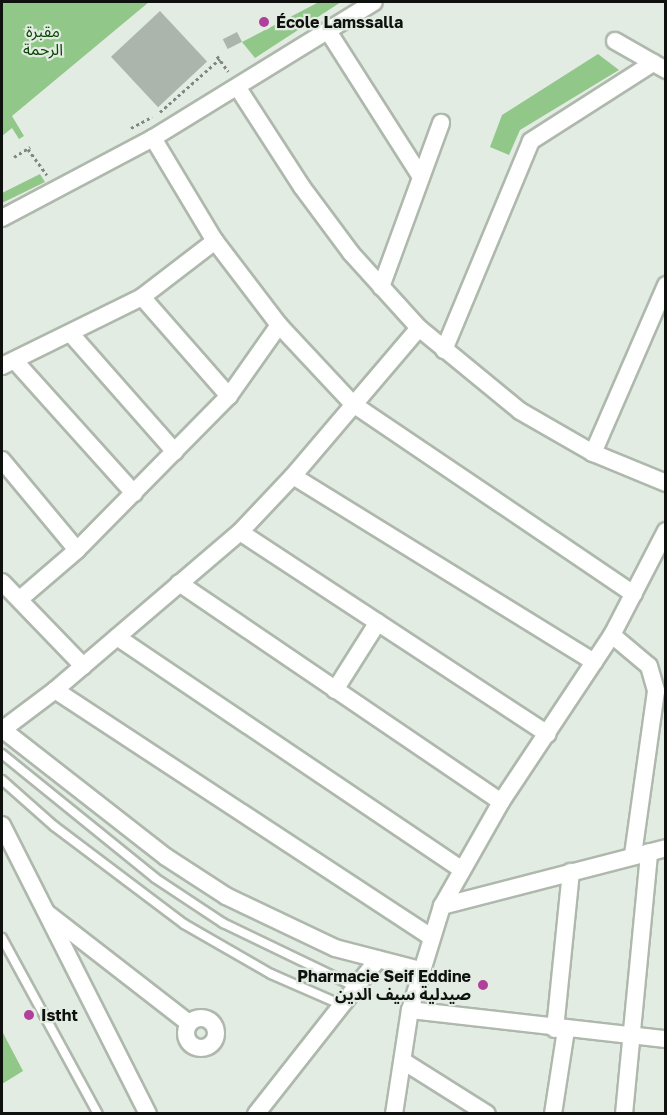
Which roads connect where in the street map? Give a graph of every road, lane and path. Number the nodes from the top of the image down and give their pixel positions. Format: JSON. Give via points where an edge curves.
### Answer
{"nodes":[{"id":1,"x":374,"y":2,"type":"edge"},
{"id":2,"x":328,"y":31,"type":"junction"},
{"id":3,"x":615,"y":41,"type":"dead end"},
{"id":4,"x":220,"y":59,"type":"dead end"},
{"id":5,"x":659,"y":66,"type":"edge"},
{"id":6,"x":238,"y":88,"type":"junction"},
{"id":7,"x":441,"y":123,"type":"dead end"},
{"id":8,"x":128,"y":130,"type":"dead end"},
{"id":9,"x":153,"y":138,"type":"junction"},
{"id":10,"x":14,"y":157,"type":"dead end"},
{"id":11,"x":55,"y":170,"type":"dead end"},
{"id":12,"x":421,"y":177,"type":"junction"},
{"id":13,"x":2,"y":218,"type":"edge"},
{"id":14,"x":215,"y":240,"type":"junction"},
{"id":15,"x":666,"y":285,"type":"edge"},
{"id":16,"x":381,"y":287,"type":"junction"},
{"id":17,"x":142,"y":297,"type":"junction"},
{"id":18,"x":279,"y":324,"type":"junction"},
{"id":19,"x":419,"y":328,"type":"junction"},
{"id":20,"x":71,"y":334,"type":"junction"},
{"id":21,"x":444,"y":350,"type":"junction"},
{"id":22,"x":8,"y":364,"type":"edge"},
{"id":23,"x":229,"y":396,"type":"junction"},
{"id":24,"x":353,"y":404,"type":"junction"},
{"id":25,"x":175,"y":452,"type":"junction"},
{"id":26,"x":593,"y":453,"type":"junction"},
{"id":27,"x":2,"y":460,"type":"edge"},
{"id":28,"x":293,"y":476,"type":"junction"},
{"id":29,"x":666,"y":483,"type":"edge"},
{"id":30,"x":134,"y":493,"type":"junction"},
{"id":31,"x":666,"y":531,"type":"edge"},
{"id":32,"x":240,"y":532,"type":"junction"},
{"id":33,"x":77,"y":550,"type":"junction"},
{"id":34,"x":2,"y":582,"type":"edge"},
{"id":35,"x":179,"y":583,"type":"junction"},
{"id":36,"x":634,"y":594,"type":"junction"},
{"id":37,"x":20,"y":599,"type":"junction"},
{"id":38,"x":378,"y":622,"type":"junction"},
{"id":39,"x":612,"y":635,"type":"junction"},
{"id":40,"x":117,"y":637,"type":"junction"},
{"id":41,"x":594,"y":662,"type":"junction"},
{"id":42,"x":83,"y":666,"type":"junction"},
{"id":43,"x":55,"y":690,"type":"junction"},
{"id":44,"x":335,"y":690,"type":"junction"},
{"id":45,"x":2,"y":730,"type":"edge"},
{"id":46,"x":548,"y":734,"type":"junction"},
{"id":47,"x":2,"y":754,"type":"edge"},
{"id":48,"x":2,"y":780,"type":"edge"},
{"id":49,"x":501,"y":802,"type":"junction"},
{"id":50,"x":2,"y":825,"type":"edge"},
{"id":51,"x":649,"y":852,"type":"edge"},
{"id":52,"x":461,"y":869,"type":"junction"},
{"id":53,"x":571,"y":872,"type":"junction"},
{"id":54,"x":442,"y":906,"type":"junction"},
{"id":55,"x":44,"y":911,"type":"junction"},
{"id":56,"x":431,"y":937,"type":"junction"},
{"id":57,"x":2,"y":938,"type":"edge"},
{"id":58,"x":378,"y":959,"type":"junction"},
{"id":59,"x":420,"y":970,"type":"junction"},
{"id":60,"x":358,"y":988,"type":"junction"},
{"id":61,"x":344,"y":1006,"type":"junction"},
{"id":62,"x":410,"y":1010,"type":"junction"},
{"id":63,"x":189,"y":1023,"type":"dead end"},
{"id":64,"x":560,"y":1029,"type":"junction"},
{"id":65,"x":632,"y":1036,"type":"junction"},
{"id":66,"x":666,"y":1039,"type":"edge"},
{"id":67,"x":403,"y":1061,"type":"junction"},
{"id":68,"x":98,"y":1113,"type":"edge"},
{"id":69,"x":148,"y":1113,"type":"edge"},
{"id":70,"x":256,"y":1113,"type":"edge"},
{"id":71,"x":394,"y":1113,"type":"edge"},
{"id":72,"x":487,"y":1113,"type":"edge"},
{"id":73,"x":553,"y":1113,"type":"edge"},
{"id":74,"x":624,"y":1113,"type":"edge"}],
"edges":[{"from":1,"to":2,"type":"street"},
{"from":2,"to":6,"type":"street"},
{"from":2,"to":12,"type":"street"},
{"from":3,"to":5,"type":"street"},
{"from":4,"to":8,"type":"path","via":[[159,112]]},
{"from":5,"to":21,"type":"street","via":[[531,141]]},
{"from":6,"to":9,"type":"street"},
{"from":6,"to":16,"type":"street","via":[[302,187]]},
{"from":7,"to":12,"type":"street"},
{"from":9,"to":13,"type":"street"},
{"from":9,"to":14,"type":"street"},
{"from":10,"to":11,"type":"path","via":[[29,148],[45,176]]},
{"from":12,"to":16,"type":"street"},
{"from":14,"to":17,"type":"street"},
{"from":14,"to":18,"type":"street"},
{"from":15,"to":26,"type":"street"},
{"from":16,"to":19,"type":"street"},
{"from":17,"to":20,"type":"street"},
{"from":17,"to":23,"type":"street"},
{"from":18,"to":23,"type":"street"},
{"from":18,"to":24,"type":"street"},
{"from":19,"to":21,"type":"street"},
{"from":19,"to":24,"type":"street"},
{"from":20,"to":22,"type":"street"},
{"from":20,"to":25,"type":"street"},
{"from":21,"to":26,"type":"street","via":[[520,411]]},
{"from":22,"to":30,"type":"street"},
{"from":23,"to":25,"type":"street"},
{"from":24,"to":28,"type":"street"},
{"from":24,"to":36,"type":"street"},
{"from":25,"to":30,"type":"street"},
{"from":26,"to":29,"type":"street"},
{"from":27,"to":33,"type":"street"},
{"from":28,"to":32,"type":"street"},
{"from":28,"to":41,"type":"street"},
{"from":30,"to":33,"type":"street"},
{"from":31,"to":36,"type":"street"},
{"from":32,"to":35,"type":"street"},
{"from":32,"to":38,"type":"street"},
{"from":33,"to":37,"type":"street"},
{"from":34,"to":37,"type":"street"},
{"from":35,"to":40,"type":"street"},
{"from":35,"to":44,"type":"street"},
{"from":36,"to":39,"type":"street"},
{"from":37,"to":42,"type":"street"},
{"from":38,"to":44,"type":"street"},
{"from":38,"to":46,"type":"street"},
{"from":39,"to":41,"type":"street"},
{"from":39,"to":51,"type":"street","via":[[649,666],[656,684]]},
{"from":40,"to":42,"type":"street"},
{"from":40,"to":52,"type":"street"},
{"from":41,"to":46,"type":"street"},
{"from":42,"to":43,"type":"street"},
{"from":43,"to":45,"type":"street"},
{"from":43,"to":56,"type":"street"},
{"from":44,"to":49,"type":"street"},
{"from":45,"to":58,"type":"street","via":[[166,857],[226,896],[290,930],[335,948]]},
{"from":46,"to":49,"type":"street"},
{"from":47,"to":60,"type":"lane","via":[[146,871],[223,923]]},
{"from":48,"to":61,"type":"lane","via":[[54,826],[184,924],[250,963]]},
{"from":49,"to":52,"type":"street"},
{"from":50,"to":55,"type":"street"},
{"from":51,"to":53,"type":"street"},
{"from":51,"to":65,"type":"street"},
{"from":52,"to":54,"type":"street"},
{"from":53,"to":54,"type":"street"},
{"from":53,"to":64,"type":"street"},
{"from":54,"to":56,"type":"street"},
{"from":55,"to":63,"type":"street"},
{"from":55,"to":69,"type":"street"},
{"from":56,"to":59,"type":"street"},
{"from":57,"to":68,"type":"lane"},
{"from":58,"to":59,"type":"street"},
{"from":58,"to":60,"type":"street"},
{"from":59,"to":62,"type":"street"},
{"from":60,"to":61,"type":"street"},
{"from":61,"to":70,"type":"street"},
{"from":62,"to":64,"type":"street"},
{"from":62,"to":67,"type":"street"},
{"from":64,"to":65,"type":"street"},
{"from":64,"to":73,"type":"street"},
{"from":65,"to":66,"type":"street"},
{"from":65,"to":74,"type":"street"},
{"from":67,"to":71,"type":"street"},
{"from":67,"to":72,"type":"street"}]}
